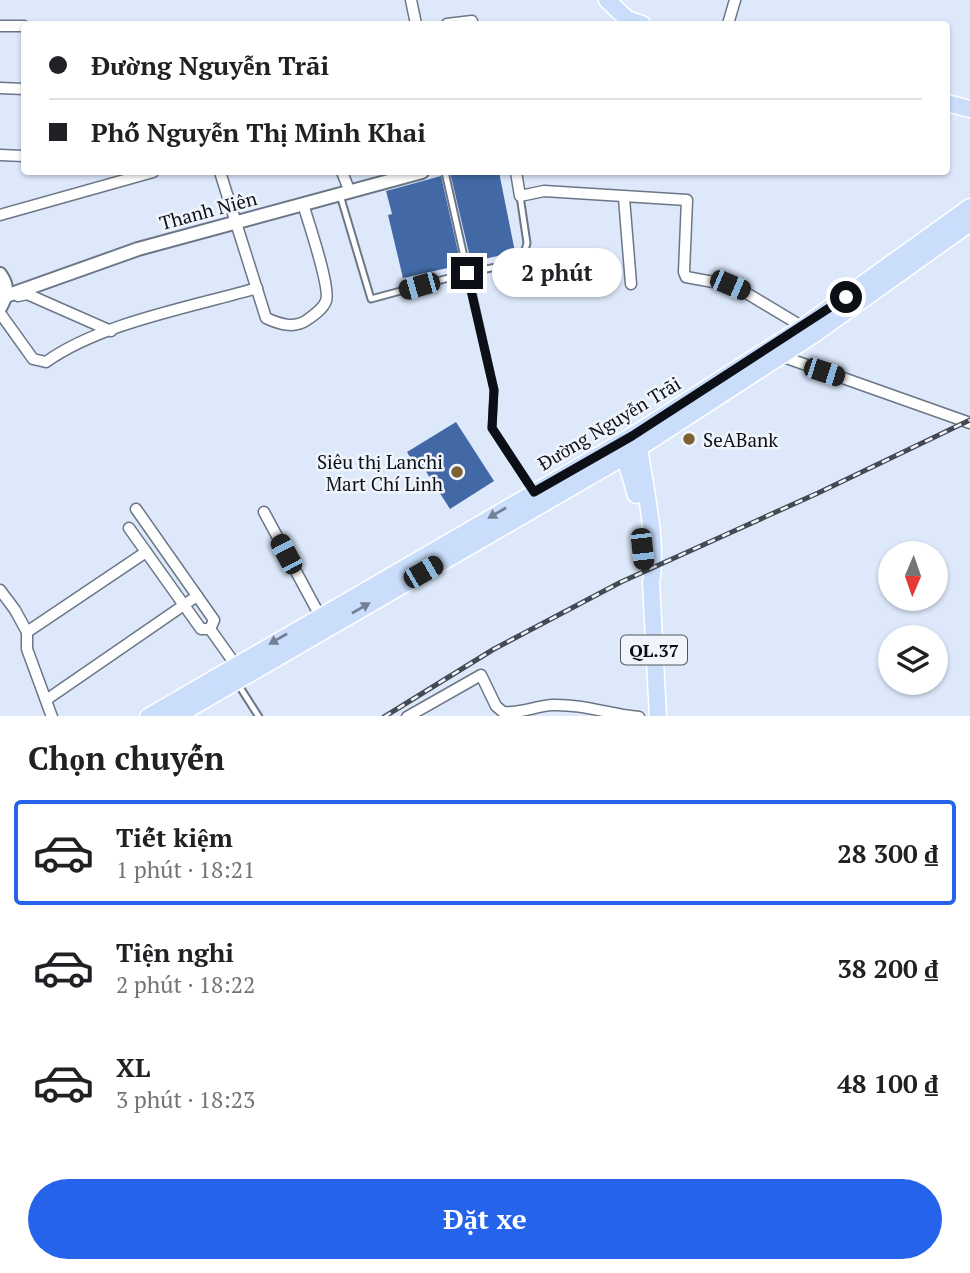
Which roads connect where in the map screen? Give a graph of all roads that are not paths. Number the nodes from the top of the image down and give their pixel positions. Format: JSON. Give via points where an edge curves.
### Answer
{"nodes":[{"id":1,"x":411,"y":0,"type":"edge"},
{"id":2,"x":607,"y":0,"type":"edge"},
{"id":3,"x":735,"y":0,"type":"edge"},
{"id":4,"x":415,"y":21,"type":"edge"},
{"id":5,"x":633,"y":21,"type":"edge"},
{"id":6,"x":729,"y":21,"type":"edge"},
{"id":7,"x":0,"y":26,"type":"edge"},
{"id":8,"x":21,"y":26,"type":"edge"},
{"id":9,"x":0,"y":88,"type":"edge"},
{"id":10,"x":21,"y":89,"type":"edge"},
{"id":11,"x":950,"y":104,"type":"edge"},
{"id":12,"x":970,"y":109,"type":"edge"},
{"id":13,"x":0,"y":155,"type":"edge"},
{"id":14,"x":21,"y":156,"type":"edge"},
{"id":15,"x":142,"y":175,"type":"edge"},
{"id":16,"x":221,"y":175,"type":"edge"},
{"id":17,"x":342,"y":175,"type":"edge"},
{"id":18,"x":411,"y":175,"type":"edge"},
{"id":19,"x":446,"y":175,"type":"edge"},
{"id":20,"x":516,"y":175,"type":"edge"},
{"id":21,"x":345,"y":193,"type":"junction"},
{"id":22,"x":520,"y":196,"type":"junction"},
{"id":23,"x":624,"y":198,"type":"junction"},
{"id":24,"x":303,"y":204,"type":"junction"},
{"id":25,"x":970,"y":207,"type":"edge"},
{"id":26,"x":0,"y":215,"type":"edge"},
{"id":27,"x":236,"y":223,"type":"junction"},
{"id":28,"x":970,"y":223,"type":"edge"},
{"id":29,"x":467,"y":273,"type":"junction"},
{"id":30,"x":0,"y":274,"type":"edge"},
{"id":31,"x":631,"y":284,"type":"dead end"},
{"id":32,"x":257,"y":288,"type":"junction"},
{"id":33,"x":3,"y":304,"type":"edge"},
{"id":34,"x":111,"y":331,"type":"junction"},
{"id":35,"x":808,"y":331,"type":"junction"},
{"id":36,"x":781,"y":356,"type":"junction"},
{"id":37,"x":970,"y":423,"type":"edge"},
{"id":38,"x":629,"y":446,"type":"junction"},
{"id":39,"x":537,"y":498,"type":"junction"},
{"id":40,"x":136,"y":509,"type":"dead end"},
{"id":41,"x":264,"y":512,"type":"dead end"},
{"id":42,"x":129,"y":528,"type":"dead end"},
{"id":43,"x":146,"y":552,"type":"junction"},
{"id":44,"x":0,"y":590,"type":"edge"},
{"id":45,"x":197,"y":596,"type":"junction"},
{"id":46,"x":184,"y":605,"type":"junction"},
{"id":47,"x":320,"y":616,"type":"junction"},
{"id":48,"x":210,"y":629,"type":"junction"},
{"id":49,"x":27,"y":632,"type":"junction"},
{"id":50,"x":235,"y":673,"type":"junction"},
{"id":51,"x":46,"y":700,"type":"junction"},
{"id":52,"x":52,"y":716,"type":"edge"},
{"id":53,"x":148,"y":716,"type":"edge"},
{"id":54,"x":175,"y":716,"type":"edge"},
{"id":55,"x":259,"y":716,"type":"edge"},
{"id":56,"x":407,"y":716,"type":"edge"},
{"id":57,"x":639,"y":716,"type":"edge"},
{"id":58,"x":658,"y":716,"type":"edge"}],
"edges":[{"from":1,"to":4,"type":"street"},
{"from":2,"to":5,"type":"highway"},
{"from":3,"to":6,"type":"street"},
{"from":7,"to":8,"type":"street"},
{"from":9,"to":10,"type":"street"},
{"from":11,"to":12,"type":"highway"},
{"from":13,"to":14,"type":"street"},
{"from":15,"to":26,"type":"street"},
{"from":16,"to":27,"type":"street"},
{"from":17,"to":21,"type":"street"},
{"from":18,"to":21,"type":"street","name":"Thanh Niên"},
{"from":19,"to":29,"type":"lane"},
{"from":20,"to":22,"type":"street"},
{"from":21,"to":24,"type":"street","name":"Thanh Niên"},
{"from":21,"to":29,"type":"lane","via":[[371,299]]},
{"from":22,"to":23,"type":"street","via":[[536,191]]},
{"from":22,"to":29,"type":"lane","via":[[527,243],[524,254],[515,263]]},
{"from":23,"to":31,"type":"street"},
{"from":23,"to":35,"type":"street","via":[[687,200],[687,277],[730,285]]},
{"from":24,"to":27,"type":"street","name":"Thanh Niên"},
{"from":24,"to":32,"type":"street","via":[[327,300],[302,324],[281,325],[266,318]]},
{"from":25,"to":35,"type":"highway","name":"Đường Nguyễn Trãi"},
{"from":27,"to":32,"type":"street"},
{"from":27,"to":33,"type":"street","name":"Thanh Niên","via":[[138,249]]},
{"from":28,"to":35,"type":"highway","name":"Đường Nguyễn Trãi"},
{"from":29,"to":39,"type":"lane","via":[[494,390],[492,428]]},
{"from":30,"to":33,"type":"street","via":[[6,287]]},
{"from":32,"to":34,"type":"street"},
{"from":33,"to":34,"type":"street","via":[[27,294]]},
{"from":33,"to":34,"type":"street","via":[[33,359],[46,362]]},
{"from":35,"to":36,"type":"highway","name":"Đường Nguyễn Trãi"},
{"from":35,"to":38,"type":"highway","name":"Đường Nguyễn Trãi"},
{"from":36,"to":37,"type":"street"},
{"from":36,"to":38,"type":"highway","name":"Đường Nguyễn Trãi"},
{"from":38,"to":39,"type":"highway","name":"Đường Nguyễn Trãi"},
{"from":38,"to":58,"type":"highway","number":"QL.37","via":[[653,569]]},
{"from":39,"to":47,"type":"highway","name":"Đường Nguyễn Trãi","one_way":true},
{"from":50,"to":39,"type":"highway","name":"Đường Nguyễn Trãi","one_way":true},
{"from":40,"to":45,"type":"street"},
{"from":41,"to":47,"type":"street"},
{"from":42,"to":43,"type":"street"},
{"from":43,"to":46,"type":"street"},
{"from":43,"to":49,"type":"street"},
{"from":44,"to":49,"type":"street"},
{"from":45,"to":46,"type":"street"},
{"from":45,"to":48,"type":"street","via":[[214,620]]},
{"from":46,"to":48,"type":"street","via":[[201,629]]},
{"from":46,"to":51,"type":"street"},
{"from":47,"to":50,"type":"highway","name":"Đường Nguyễn Trãi","one_way":true},
{"from":48,"to":50,"type":"street"},
{"from":49,"to":51,"type":"street","via":[[27,649]]},
{"from":50,"to":53,"type":"highway","name":"Đường Nguyễn Trãi"},
{"from":50,"to":54,"type":"highway","name":"Đường Nguyễn Trãi"},
{"from":50,"to":55,"type":"lane"},
{"from":51,"to":52,"type":"street"},
{"from":56,"to":57,"type":"street","via":[[481,675],[503,712],[552,705],[593,706]]}]}
